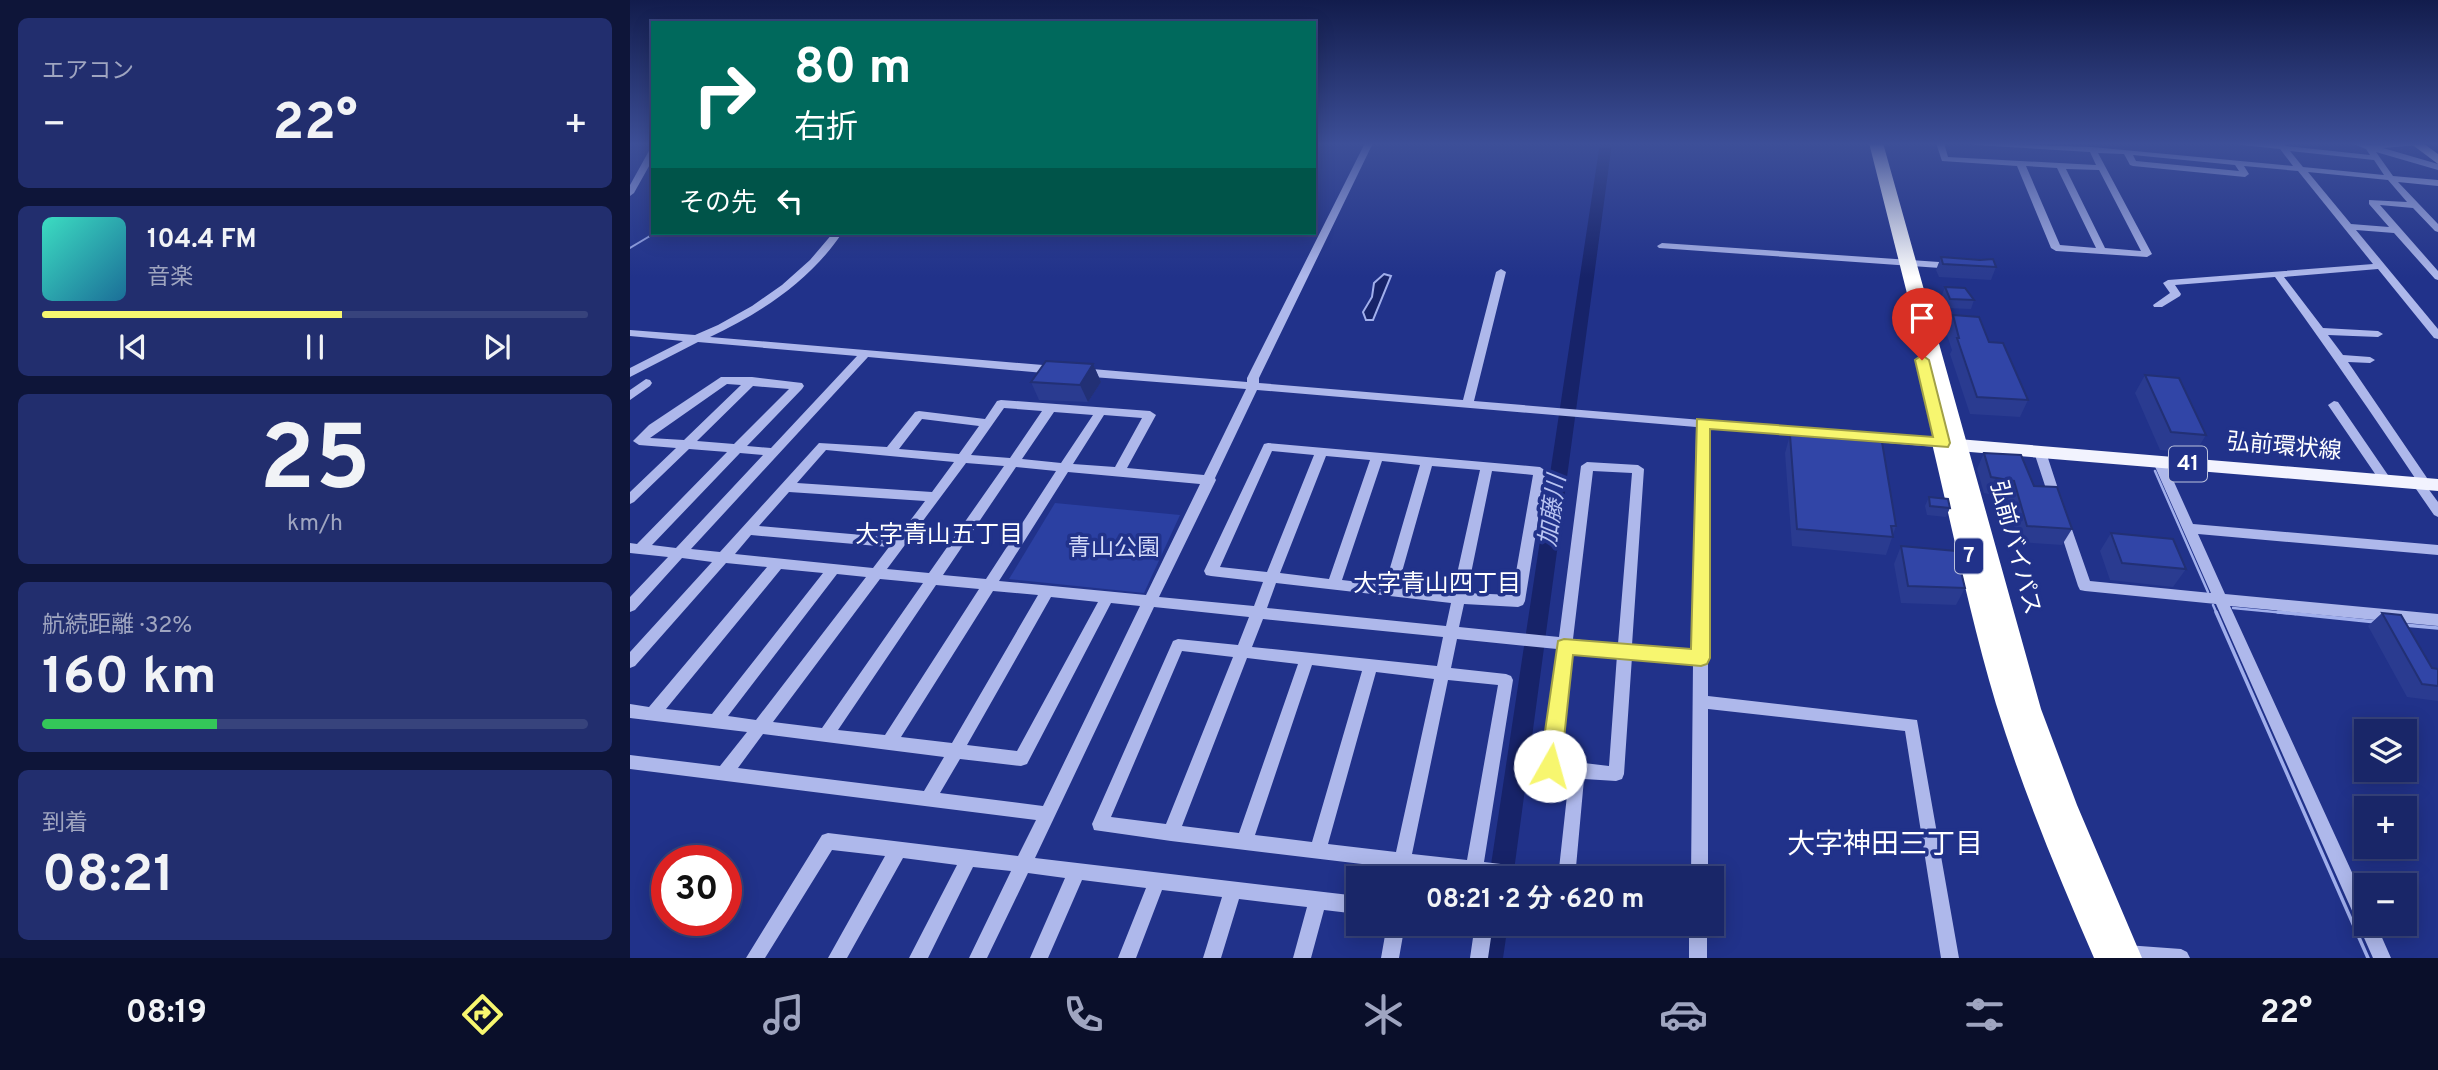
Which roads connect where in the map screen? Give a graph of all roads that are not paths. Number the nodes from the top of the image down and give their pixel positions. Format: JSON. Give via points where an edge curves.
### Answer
{"nodes":[{"id":1,"x":1347,"y":188,"type":"edge"},
{"id":2,"x":1877,"y":188,"type":"edge"},
{"id":3,"x":1885,"y":188,"type":"edge"},
{"id":4,"x":2030,"y":188,"type":"edge"},
{"id":5,"x":2071,"y":188,"type":"edge"},
{"id":6,"x":2112,"y":188,"type":"edge"},
{"id":7,"x":2315,"y":188,"type":"edge"},
{"id":8,"x":2399,"y":188,"type":"edge"},
{"id":9,"x":2415,"y":205,"type":"junction"},
{"id":10,"x":2348,"y":227,"type":"junction"},
{"id":11,"x":2438,"y":229,"type":"edge"},
{"id":12,"x":2396,"y":230,"type":"junction"},
{"id":13,"x":836,"y":235,"type":"edge"},
{"id":14,"x":1662,"y":246,"type":"dead end"},
{"id":15,"x":2102,"y":251,"type":"junction"},
{"id":16,"x":1899,"y":262,"type":"junction"},
{"id":17,"x":2380,"y":266,"type":"junction"},
{"id":18,"x":1964,"y":267,"type":"edge"},
{"id":19,"x":1501,"y":272,"type":"dead end"},
{"id":20,"x":2279,"y":276,"type":"junction"},
{"id":21,"x":2438,"y":277,"type":"edge"},
{"id":22,"x":2158,"y":304,"type":"dead end"},
{"id":23,"x":2421,"y":315,"type":"junction"},
{"id":24,"x":2438,"y":316,"type":"edge"},
{"id":25,"x":2318,"y":331,"type":"junction"},
{"id":26,"x":630,"y":332,"type":"edge"},
{"id":27,"x":2378,"y":334,"type":"dead end"},
{"id":28,"x":2438,"y":336,"type":"edge"},
{"id":29,"x":696,"y":338,"type":"junction"},
{"id":30,"x":866,"y":354,"type":"junction"},
{"id":31,"x":2340,"y":358,"type":"junction"},
{"id":32,"x":2370,"y":360,"type":"dead end"},
{"id":33,"x":630,"y":373,"type":"edge"},
{"id":34,"x":752,"y":381,"type":"junction"},
{"id":35,"x":646,"y":383,"type":"dead end"},
{"id":36,"x":1254,"y":387,"type":"junction"},
{"id":37,"x":630,"y":396,"type":"edge"},
{"id":38,"x":1468,"y":404,"type":"junction"},
{"id":39,"x":2334,"y":405,"type":"dead end"},
{"id":40,"x":1051,"y":407,"type":"junction"},
{"id":41,"x":1100,"y":412,"type":"junction"},
{"id":42,"x":989,"y":422,"type":"junction"},
{"id":43,"x":1702,"y":423,"type":"junction"},
{"id":44,"x":686,"y":444,"type":"junction"},
{"id":45,"x":1950,"y":444,"type":"junction"},
{"id":46,"x":737,"y":449,"type":"junction"},
{"id":47,"x":773,"y":452,"type":"junction"},
{"id":48,"x":890,"y":452,"type":"junction"},
{"id":49,"x":2040,"y":452,"type":"junction"},
{"id":50,"x":1321,"y":453,"type":"junction"},
{"id":51,"x":962,"y":458,"type":"junction"},
{"id":52,"x":1377,"y":458,"type":"junction"},
{"id":53,"x":1427,"y":462,"type":"junction"},
{"id":54,"x":2159,"y":462,"type":"junction"},
{"id":55,"x":1012,"y":463,"type":"junction"},
{"id":56,"x":1066,"y":467,"type":"junction"},
{"id":57,"x":1487,"y":467,"type":"junction"},
{"id":58,"x":1119,"y":472,"type":"junction"},
{"id":59,"x":1209,"y":480,"type":"junction"},
{"id":60,"x":2386,"y":481,"type":"junction"},
{"id":61,"x":2418,"y":484,"type":"junction"},
{"id":62,"x":2438,"y":485,"type":"edge"},
{"id":63,"x":786,"y":487,"type":"junction"},
{"id":64,"x":935,"y":497,"type":"junction"},
{"id":65,"x":630,"y":499,"type":"edge"},
{"id":66,"x":2438,"y":512,"type":"edge"},
{"id":67,"x":2189,"y":528,"type":"junction"},
{"id":68,"x":746,"y":530,"type":"junction"},
{"id":69,"x":899,"y":543,"type":"junction"},
{"id":70,"x":635,"y":548,"type":"edge"},
{"id":71,"x":2438,"y":550,"type":"edge"},
{"id":72,"x":679,"y":552,"type":"junction"},
{"id":73,"x":720,"y":558,"type":"junction"},
{"id":74,"x":778,"y":563,"type":"junction"},
{"id":75,"x":834,"y":568,"type":"junction"},
{"id":76,"x":876,"y":572,"type":"junction"},
{"id":77,"x":933,"y":578,"type":"junction"},
{"id":78,"x":1271,"y":578,"type":"junction"},
{"id":79,"x":991,"y":584,"type":"junction"},
{"id":80,"x":1334,"y":584,"type":"junction"},
{"id":81,"x":1390,"y":590,"type":"junction"},
{"id":82,"x":1048,"y":591,"type":"junction"},
{"id":83,"x":1107,"y":598,"type":"junction"},
{"id":84,"x":1458,"y":598,"type":"junction"},
{"id":85,"x":2221,"y":599,"type":"junction"},
{"id":86,"x":1151,"y":603,"type":"junction"},
{"id":87,"x":630,"y":606,"type":"edge"},
{"id":88,"x":1257,"y":613,"type":"junction"},
{"id":89,"x":2438,"y":620,"type":"edge"},
{"id":90,"x":1451,"y":633,"type":"junction"},
{"id":91,"x":1557,"y":645,"type":"junction"},
{"id":92,"x":1241,"y":651,"type":"junction"},
{"id":93,"x":1625,"y":652,"type":"junction"},
{"id":94,"x":1701,"y":658,"type":"junction"},
{"id":95,"x":1306,"y":661,"type":"junction"},
{"id":96,"x":630,"y":662,"type":"edge"},
{"id":97,"x":1370,"y":667,"type":"junction"},
{"id":98,"x":1442,"y":674,"type":"junction"},
{"id":99,"x":1700,"y":702,"type":"junction"},
{"id":100,"x":630,"y":711,"type":"edge"},
{"id":101,"x":652,"y":714,"type":"junction"},
{"id":102,"x":715,"y":722,"type":"junction"},
{"id":103,"x":759,"y":728,"type":"junction"},
{"id":104,"x":826,"y":735,"type":"junction"},
{"id":105,"x":889,"y":742,"type":"junction"},
{"id":106,"x":956,"y":750,"type":"junction"},
{"id":107,"x":630,"y":762,"type":"edge"},
{"id":108,"x":1577,"y":771,"type":"junction"},
{"id":109,"x":723,"y":775,"type":"junction"},
{"id":110,"x":929,"y":798,"type":"junction"},
{"id":111,"x":1048,"y":814,"type":"junction"},
{"id":112,"x":1171,"y":833,"type":"junction"},
{"id":113,"x":1244,"y":842,"type":"junction"},
{"id":114,"x":898,"y":850,"type":"junction"},
{"id":115,"x":1318,"y":851,"type":"junction"},
{"id":116,"x":969,"y":858,"type":"junction"},
{"id":117,"x":1402,"y":861,"type":"junction"},
{"id":118,"x":1023,"y":865,"type":"junction"},
{"id":119,"x":1445,"y":866,"type":"edge"},
{"id":120,"x":1481,"y":866,"type":"edge"},
{"id":121,"x":1568,"y":866,"type":"edge"},
{"id":122,"x":1699,"y":866,"type":"edge"},
{"id":123,"x":1077,"y":872,"type":"junction"},
{"id":124,"x":1157,"y":881,"type":"junction"},
{"id":125,"x":1233,"y":890,"type":"junction"},
{"id":126,"x":1318,"y":900,"type":"junction"},
{"id":127,"x":1346,"y":904,"type":"edge"},
{"id":128,"x":1394,"y":936,"type":"edge"},
{"id":129,"x":1482,"y":936,"type":"edge"},
{"id":130,"x":1698,"y":936,"type":"edge"},
{"id":131,"x":2121,"y":957,"type":"edge"},
{"id":132,"x":755,"y":958,"type":"edge"},
{"id":133,"x":836,"y":958,"type":"edge"},
{"id":134,"x":918,"y":958,"type":"edge"},
{"id":135,"x":978,"y":958,"type":"edge"},
{"id":136,"x":1039,"y":958,"type":"edge"},
{"id":137,"x":1127,"y":958,"type":"edge"},
{"id":138,"x":1212,"y":958,"type":"edge"},
{"id":139,"x":1302,"y":958,"type":"edge"},
{"id":140,"x":1390,"y":958,"type":"edge"},
{"id":141,"x":1479,"y":958,"type":"edge"},
{"id":142,"x":1698,"y":958,"type":"edge"},
{"id":143,"x":1950,"y":958,"type":"edge"},
{"id":144,"x":2182,"y":958,"type":"edge"},
{"id":145,"x":2382,"y":958,"type":"edge"}],
"edges":[{"from":1,"to":36,"type":"street","via":[[1253,379]]},
{"from":2,"to":16,"type":"highway","name":"弘前バイパス","number":"7"},
{"from":3,"to":16,"type":"highway","name":"弘前バイパス","number":"7"},
{"from":4,"to":15,"type":"street","via":[[2056,248]]},
{"from":5,"to":15,"type":"street"},
{"from":6,"to":15,"type":"street","via":[[2147,254]]},
{"from":7,"to":10,"type":"street"},
{"from":8,"to":9,"type":"street"},
{"from":9,"to":11,"type":"street"},
{"from":9,"to":12,"type":"street","via":[[2371,202]]},
{"from":10,"to":12,"type":"street"},
{"from":10,"to":17,"type":"street"},
{"from":12,"to":21,"type":"street"},
{"from":13,"to":29,"type":"street","via":[[792,284]]},
{"from":14,"to":16,"type":"street"},
{"from":16,"to":18,"type":"street"},
{"from":16,"to":45,"type":"highway","name":"弘前バイパス","number":"7"},
{"from":17,"to":20,"type":"street"},
{"from":17,"to":23,"type":"street"},
{"from":19,"to":38,"type":"street"},
{"from":20,"to":22,"type":"street","via":[[2168,283],[2176,294]]},
{"from":20,"to":25,"type":"street"},
{"from":23,"to":24,"type":"street"},
{"from":23,"to":28,"type":"street"},
{"from":25,"to":27,"type":"street"},
{"from":25,"to":31,"type":"street"},
{"from":26,"to":29,"type":"street"},
{"from":29,"to":30,"type":"street"},
{"from":29,"to":33,"type":"street"},
{"from":30,"to":36,"type":"street"},
{"from":30,"to":47,"type":"street"},
{"from":31,"to":32,"type":"street"},
{"from":31,"to":61,"type":"street","via":[[2421,478]]},
{"from":34,"to":44,"type":"street"},
{"from":34,"to":44,"type":"street","via":[[725,380],[639,441]]},
{"from":34,"to":46,"type":"street","via":[[798,387]]},
{"from":35,"to":37,"type":"street"},
{"from":36,"to":38,"type":"street"},
{"from":36,"to":59,"type":"street"},
{"from":38,"to":43,"type":"street"},
{"from":39,"to":60,"type":"street"},
{"from":40,"to":41,"type":"street"},
{"from":40,"to":42,"type":"street","via":[[1002,404]]},
{"from":40,"to":55,"type":"street"},
{"from":41,"to":56,"type":"street"},
{"from":41,"to":58,"type":"street","via":[[1150,415]]},
{"from":42,"to":48,"type":"street","via":[[919,415]]},
{"from":42,"to":51,"type":"street"},
{"from":43,"to":45,"type":"street"},
{"from":43,"to":94,"type":"street"},
{"from":44,"to":46,"type":"street"},
{"from":44,"to":65,"type":"street"},
{"from":45,"to":49,"type":"main road","name":"弘前環状線","number":"41"},
{"from":45,"to":131,"type":"highway","name":"弘前バイパス","number":"7","via":[[2028,709]]},
{"from":46,"to":47,"type":"street"},
{"from":46,"to":70,"type":"street"},
{"from":47,"to":72,"type":"street"},
{"from":48,"to":51,"type":"street"},
{"from":48,"to":63,"type":"street","via":[[823,446]]},
{"from":49,"to":54,"type":"main road","name":"弘前環状線","number":"41"},
{"from":49,"to":85,"type":"street","via":[[2085,586]]},
{"from":50,"to":52,"type":"street"},
{"from":50,"to":78,"type":"street"},
{"from":50,"to":78,"type":"street","via":[[1268,447],[1211,571]]},
{"from":51,"to":55,"type":"street"},
{"from":51,"to":64,"type":"street"},
{"from":52,"to":53,"type":"street"},
{"from":52,"to":80,"type":"street"},
{"from":53,"to":57,"type":"street"},
{"from":53,"to":81,"type":"street"},
{"from":54,"to":60,"type":"main road","name":"弘前環状線","number":"41"},
{"from":54,"to":67,"type":"street"},
{"from":55,"to":56,"type":"street"},
{"from":55,"to":77,"type":"street"},
{"from":56,"to":58,"type":"street"},
{"from":56,"to":79,"type":"street"},
{"from":57,"to":84,"type":"street"},
{"from":57,"to":84,"type":"street","via":[[1540,471],[1518,601]]},
{"from":58,"to":59,"type":"street"},
{"from":59,"to":86,"type":"street"},
{"from":60,"to":61,"type":"main road","name":"弘前環状線","number":"41"},
{"from":61,"to":62,"type":"main road","name":"弘前環状線","number":"41"},
{"from":61,"to":66,"type":"street"},
{"from":63,"to":64,"type":"street"},
{"from":63,"to":68,"type":"street"},
{"from":64,"to":69,"type":"street"},
{"from":67,"to":71,"type":"street"},
{"from":67,"to":85,"type":"street"},
{"from":68,"to":69,"type":"street"},
{"from":68,"to":73,"type":"street"},
{"from":69,"to":76,"type":"street"},
{"from":70,"to":72,"type":"street"},
{"from":72,"to":73,"type":"street"},
{"from":72,"to":87,"type":"street"},
{"from":73,"to":74,"type":"street"},
{"from":73,"to":96,"type":"street"},
{"from":74,"to":75,"type":"street"},
{"from":74,"to":101,"type":"street"},
{"from":75,"to":76,"type":"street"},
{"from":75,"to":102,"type":"street"},
{"from":76,"to":77,"type":"street"},
{"from":76,"to":103,"type":"street"},
{"from":77,"to":79,"type":"street"},
{"from":77,"to":104,"type":"street"},
{"from":78,"to":80,"type":"street"},
{"from":78,"to":88,"type":"street"},
{"from":79,"to":82,"type":"street"},
{"from":79,"to":105,"type":"street"},
{"from":80,"to":81,"type":"street"},
{"from":81,"to":84,"type":"street"},
{"from":82,"to":83,"type":"street"},
{"from":82,"to":106,"type":"street"},
{"from":83,"to":86,"type":"street"},
{"from":83,"to":106,"type":"street","via":[[1021,759]]},
{"from":84,"to":90,"type":"street"},
{"from":85,"to":89,"type":"street"},
{"from":85,"to":145,"type":"street"},
{"from":86,"to":88,"type":"street"},
{"from":86,"to":111,"type":"street"},
{"from":88,"to":90,"type":"street"},
{"from":88,"to":92,"type":"street"},
{"from":90,"to":91,"type":"street"},
{"from":90,"to":98,"type":"street"},
{"from":91,"to":93,"type":"street"},
{"from":91,"to":93,"type":"street","via":[[1587,466],[1638,469]]},
{"from":91,"to":108,"type":"street","via":[[1550,766]]},
{"from":92,"to":95,"type":"street"},
{"from":92,"to":112,"type":"street"},
{"from":92,"to":112,"type":"street","via":[[1178,645],[1100,824]]},
{"from":93,"to":94,"type":"street"},
{"from":93,"to":108,"type":"street","via":[[1616,774]]},
{"from":94,"to":99,"type":"street"},
{"from":95,"to":97,"type":"street"},
{"from":95,"to":113,"type":"street"},
{"from":97,"to":98,"type":"street"},
{"from":97,"to":115,"type":"street"},
{"from":98,"to":117,"type":"street"},
{"from":98,"to":120,"type":"street","via":[[1506,680]]},
{"from":99,"to":122,"type":"street"},
{"from":99,"to":143,"type":"street","via":[[1912,725]]},
{"from":100,"to":101,"type":"street"},
{"from":101,"to":102,"type":"street"},
{"from":102,"to":103,"type":"street"},
{"from":103,"to":104,"type":"street"},
{"from":103,"to":109,"type":"street"},
{"from":104,"to":105,"type":"street"},
{"from":105,"to":106,"type":"street"},
{"from":106,"to":110,"type":"street"},
{"from":107,"to":109,"type":"street"},
{"from":108,"to":121,"type":"street"},
{"from":109,"to":110,"type":"street"},
{"from":110,"to":111,"type":"street"},
{"from":111,"to":118,"type":"street"},
{"from":112,"to":113,"type":"street"},
{"from":113,"to":115,"type":"street"},
{"from":114,"to":116,"type":"street"},
{"from":114,"to":132,"type":"street","via":[[828,841]]},
{"from":114,"to":133,"type":"street"},
{"from":115,"to":117,"type":"street"},
{"from":116,"to":118,"type":"street"},
{"from":116,"to":134,"type":"street"},
{"from":117,"to":119,"type":"street"},
{"from":118,"to":123,"type":"street"},
{"from":118,"to":135,"type":"street"},
{"from":123,"to":124,"type":"street"},
{"from":123,"to":136,"type":"street"},
{"from":124,"to":125,"type":"street"},
{"from":124,"to":137,"type":"street"},
{"from":125,"to":126,"type":"street"},
{"from":125,"to":138,"type":"street"},
{"from":126,"to":127,"type":"street"},
{"from":126,"to":139,"type":"street"},
{"from":128,"to":140,"type":"street"},
{"from":129,"to":141,"type":"street"},
{"from":130,"to":142,"type":"street"},
{"from":131,"to":144,"type":"street"}]}
